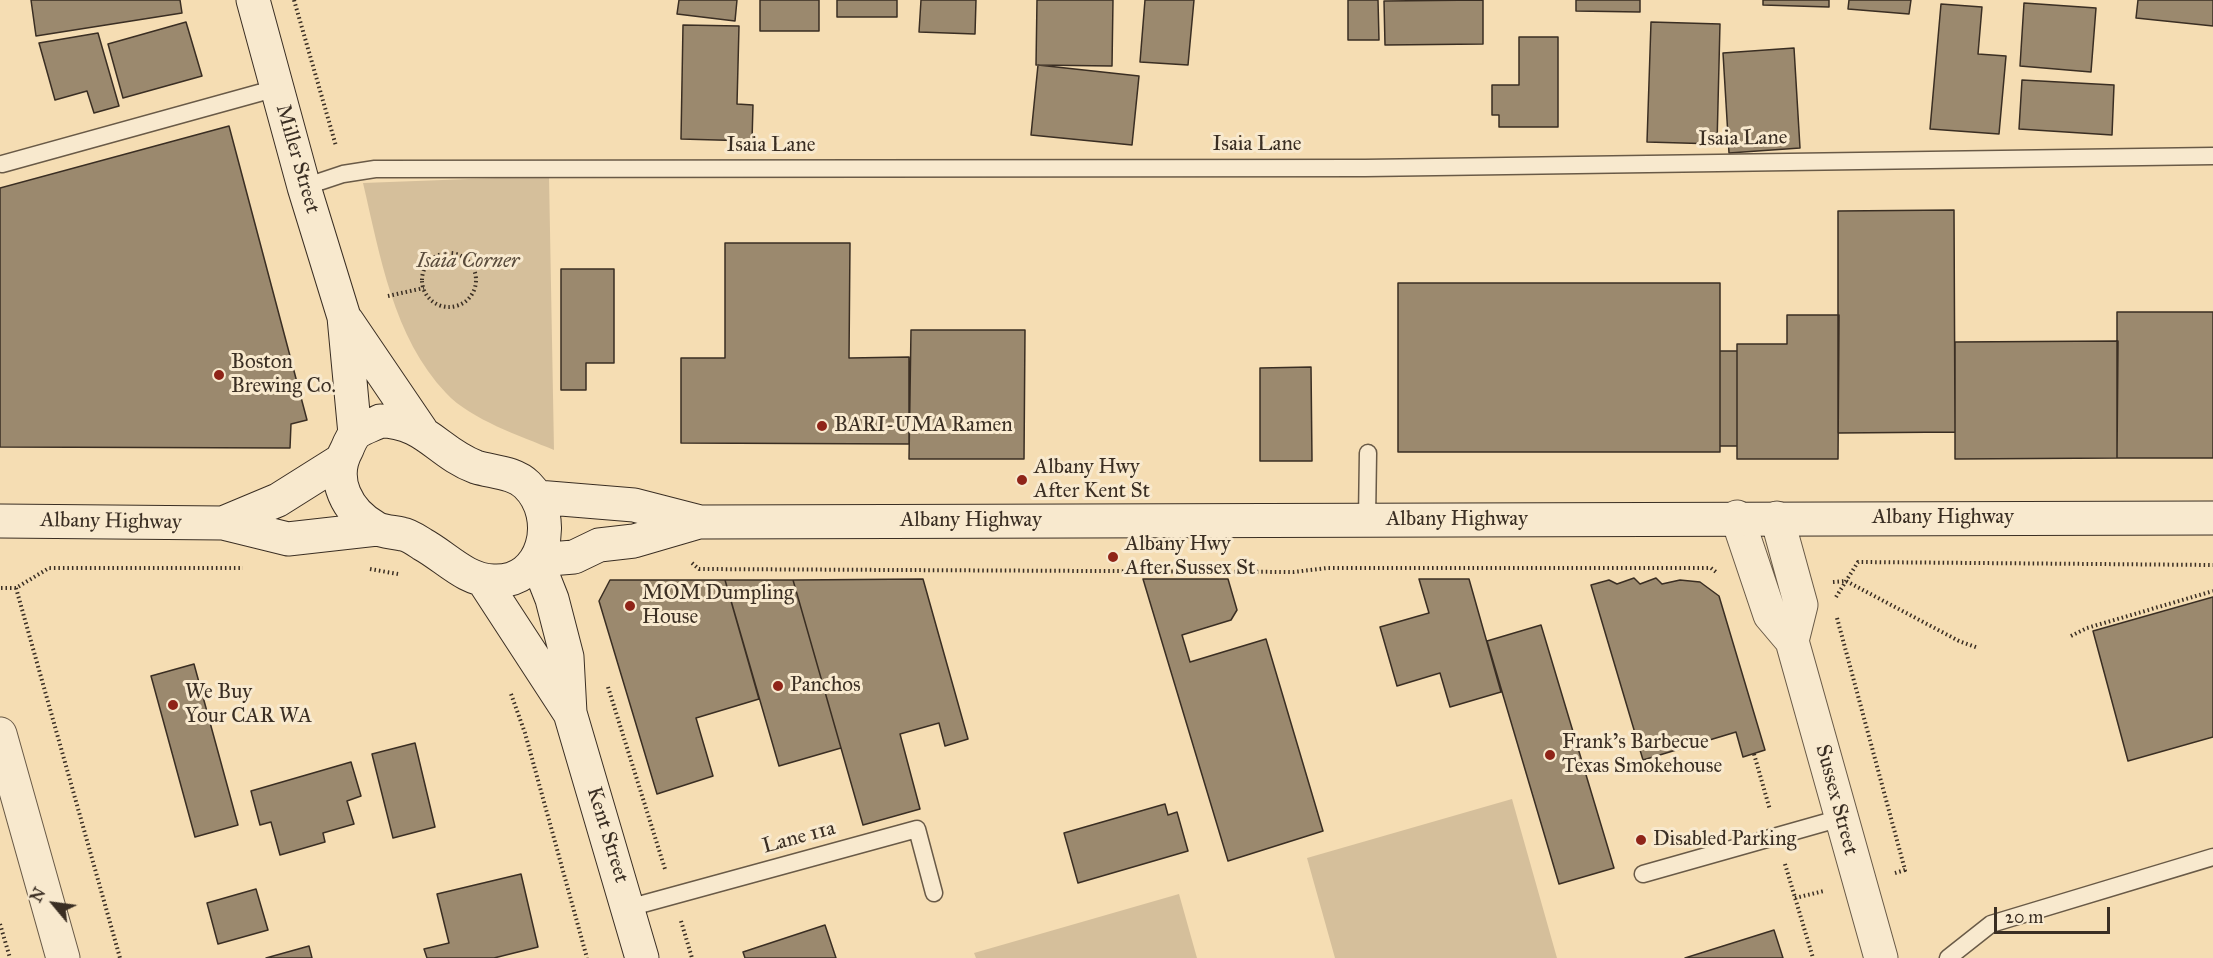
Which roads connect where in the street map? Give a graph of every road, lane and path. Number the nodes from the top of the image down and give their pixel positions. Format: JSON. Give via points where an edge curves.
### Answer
{"nodes":[{"id":1,"x":253,"y":0,"type":"edge"},
{"id":2,"x":294,"y":0,"type":"edge"},
{"id":3,"x":277,"y":88,"type":"junction"},
{"id":4,"x":337,"y":149,"type":"dead end"},
{"id":5,"x":2213,"y":156,"type":"edge"},
{"id":6,"x":2,"y":164,"type":"dead end"},
{"id":7,"x":304,"y":187,"type":"junction"},
{"id":8,"x":424,"y":288,"type":"junction"},
{"id":9,"x":388,"y":296,"type":"dead end"},
{"id":10,"x":344,"y":317,"type":"junction"},
{"id":11,"x":421,"y":430,"type":"junction"},
{"id":12,"x":347,"y":448,"type":"junction"},
{"id":13,"x":1368,"y":453,"type":"dead end"},
{"id":14,"x":537,"y":497,"type":"junction"},
{"id":15,"x":1737,"y":518,"type":"junction"},
{"id":16,"x":1777,"y":518,"type":"junction"},
{"id":17,"x":2213,"y":518,"type":"edge"},
{"id":18,"x":1367,"y":520,"type":"junction"},
{"id":19,"x":0,"y":521,"type":"edge"},
{"id":20,"x":700,"y":522,"type":"junction"},
{"id":21,"x":223,"y":523,"type":"junction"},
{"id":22,"x":377,"y":529,"type":"junction"},
{"id":23,"x":684,"y":555,"type":"dead end"},
{"id":24,"x":537,"y":561,"type":"junction"},
{"id":25,"x":2213,"y":565,"type":"edge"},
{"id":26,"x":249,"y":568,"type":"dead end"},
{"id":27,"x":366,"y":568,"type":"dead end"},
{"id":28,"x":401,"y":575,"type":"dead end"},
{"id":29,"x":1720,"y":576,"type":"dead end"},
{"id":30,"x":483,"y":580,"type":"junction"},
{"id":31,"x":1846,"y":580,"type":"junction"},
{"id":32,"x":1826,"y":583,"type":"dead end"},
{"id":33,"x":1,"y":588,"type":"edge"},
{"id":34,"x":16,"y":588,"type":"junction"},
{"id":35,"x":2213,"y":591,"type":"edge"},
{"id":36,"x":1833,"y":602,"type":"dead end"},
{"id":37,"x":1836,"y":613,"type":"dead end"},
{"id":38,"x":2071,"y":636,"type":"dead end"},
{"id":39,"x":1792,"y":641,"type":"junction"},
{"id":40,"x":1978,"y":648,"type":"dead end"},
{"id":41,"x":607,"y":685,"type":"dead end"},
{"id":42,"x":510,"y":692,"type":"dead end"},
{"id":43,"x":570,"y":713,"type":"junction"},
{"id":44,"x":0,"y":734,"type":"edge"},
{"id":45,"x":7,"y":786,"type":"edge"},
{"id":46,"x":1841,"y":818,"type":"junction"},
{"id":47,"x":2213,"y":857,"type":"edge"},
{"id":48,"x":1643,"y":874,"type":"dead end"},
{"id":49,"x":1859,"y":882,"type":"junction"},
{"id":50,"x":934,"y":893,"type":"dead end"},
{"id":51,"x":673,"y":896,"type":"junction"},
{"id":52,"x":1795,"y":898,"type":"dead end"},
{"id":53,"x":628,"y":908,"type":"junction"},
{"id":54,"x":0,"y":924,"type":"edge"},
{"id":55,"x":9,"y":958,"type":"edge"},
{"id":56,"x":63,"y":958,"type":"edge"},
{"id":57,"x":120,"y":958,"type":"edge"},
{"id":58,"x":587,"y":958,"type":"edge"},
{"id":59,"x":642,"y":958,"type":"edge"},
{"id":60,"x":693,"y":958,"type":"edge"},
{"id":61,"x":1881,"y":958,"type":"edge"},
{"id":62,"x":1948,"y":958,"type":"edge"}],
"edges":[{"from":1,"to":3,"type":"main road","name":"Miller Street"},
{"from":2,"to":4,"type":"path"},
{"from":3,"to":6,"type":"lane"},
{"from":3,"to":7,"type":"main road","name":"Miller Street"},
{"from":5,"to":7,"type":"lane","name":"Isaia Lane","via":[[1369,168],[375,169],[343,174]]},
{"from":7,"to":10,"type":"main road","name":"Miller Street"},
{"from":8,"to":8,"type":"path","via":[[436,304],[463,304],[474,290],[476,272],[458,254],[440,255],[426,265]]},
{"from":8,"to":9,"type":"path"},
{"from":10,"to":11,"type":"main road","name":"Miller Street"},
{"from":10,"to":12,"type":"main road","name":"Miller Street"},
{"from":11,"to":12,"type":"main road","name":"Albany Highway","via":[[399,421],[380,421]]},
{"from":11,"to":14,"type":"main road","via":[[475,466],[525,483]]},
{"from":12,"to":21,"type":"main road","name":"Albany Highway","via":[[278,500]]},
{"from":12,"to":22,"type":"main road","name":"Miller Street","via":[[341,488],[351,509]]},
{"from":13,"to":18,"type":"lane"},
{"from":14,"to":20,"type":"main road","name":"Albany Highway","via":[[633,506]]},
{"from":14,"to":24,"type":"main road","via":[[545,536]]},
{"from":15,"to":16,"type":"main road","name":"Albany Highway"},
{"from":15,"to":18,"type":"main road","name":"Albany Highway"},
{"from":15,"to":39,"type":"main road","name":"Sussex Street","via":[[1770,615]]},
{"from":16,"to":17,"type":"main road","name":"Albany Highway"},
{"from":16,"to":39,"type":"main road","name":"Sussex Street","via":[[1801,605]]},
{"from":18,"to":20,"type":"main road","name":"Albany Highway"},
{"from":19,"to":21,"type":"main road","name":"Albany Highway"},
{"from":20,"to":24,"type":"main road","name":"Albany Highway","via":[[634,541],[599,546],[574,557]]},
{"from":21,"to":22,"type":"main road","name":"Albany Highway","via":[[288,539]]},
{"from":22,"to":30,"type":"main road","via":[[405,534],[438,552],[463,573]]},
{"from":23,"to":29,"type":"path","via":[[699,569],[1294,572],[1328,568],[1711,568]]},
{"from":24,"to":30,"type":"main road","via":[[521,574],[496,582]]},
{"from":24,"to":43,"type":"main road","name":"Kent Street","via":[[567,657]]},
{"from":25,"to":31,"type":"path","via":[[1858,562]]},
{"from":26,"to":34,"type":"path","via":[[49,568]]},
{"from":27,"to":28,"type":"path"},
{"from":30,"to":43,"type":"main road","name":"Kent Street"},
{"from":31,"to":32,"type":"path"},
{"from":31,"to":36,"type":"path"},
{"from":31,"to":40,"type":"path"},
{"from":33,"to":34,"type":"path"},
{"from":34,"to":57,"type":"path"},
{"from":35,"to":38,"type":"path","via":[[2086,628]]},
{"from":37,"to":49,"type":"path","via":[[1905,870]]},
{"from":39,"to":46,"type":"main road","name":"Sussex Street"},
{"from":41,"to":51,"type":"path"},
{"from":42,"to":58,"type":"path","via":[[525,733]]},
{"from":43,"to":53,"type":"main road","name":"Kent Street"},
{"from":44,"to":45,"type":"main road"},
{"from":45,"to":56,"type":"main road"},
{"from":46,"to":48,"type":"lane"},
{"from":46,"to":49,"type":"main road","name":"Sussex Street"},
{"from":47,"to":62,"type":"lane","via":[[1990,924]]},
{"from":49,"to":52,"type":"path"},
{"from":49,"to":61,"type":"main road","name":"Sussex Street"},
{"from":50,"to":51,"type":"lane","name":"Lane 11a","via":[[917,829]]},
{"from":51,"to":53,"type":"lane","name":"Lane 11a"},
{"from":51,"to":60,"type":"path"},
{"from":53,"to":59,"type":"main road","name":"Kent Street"},
{"from":54,"to":55,"type":"path"}]}
